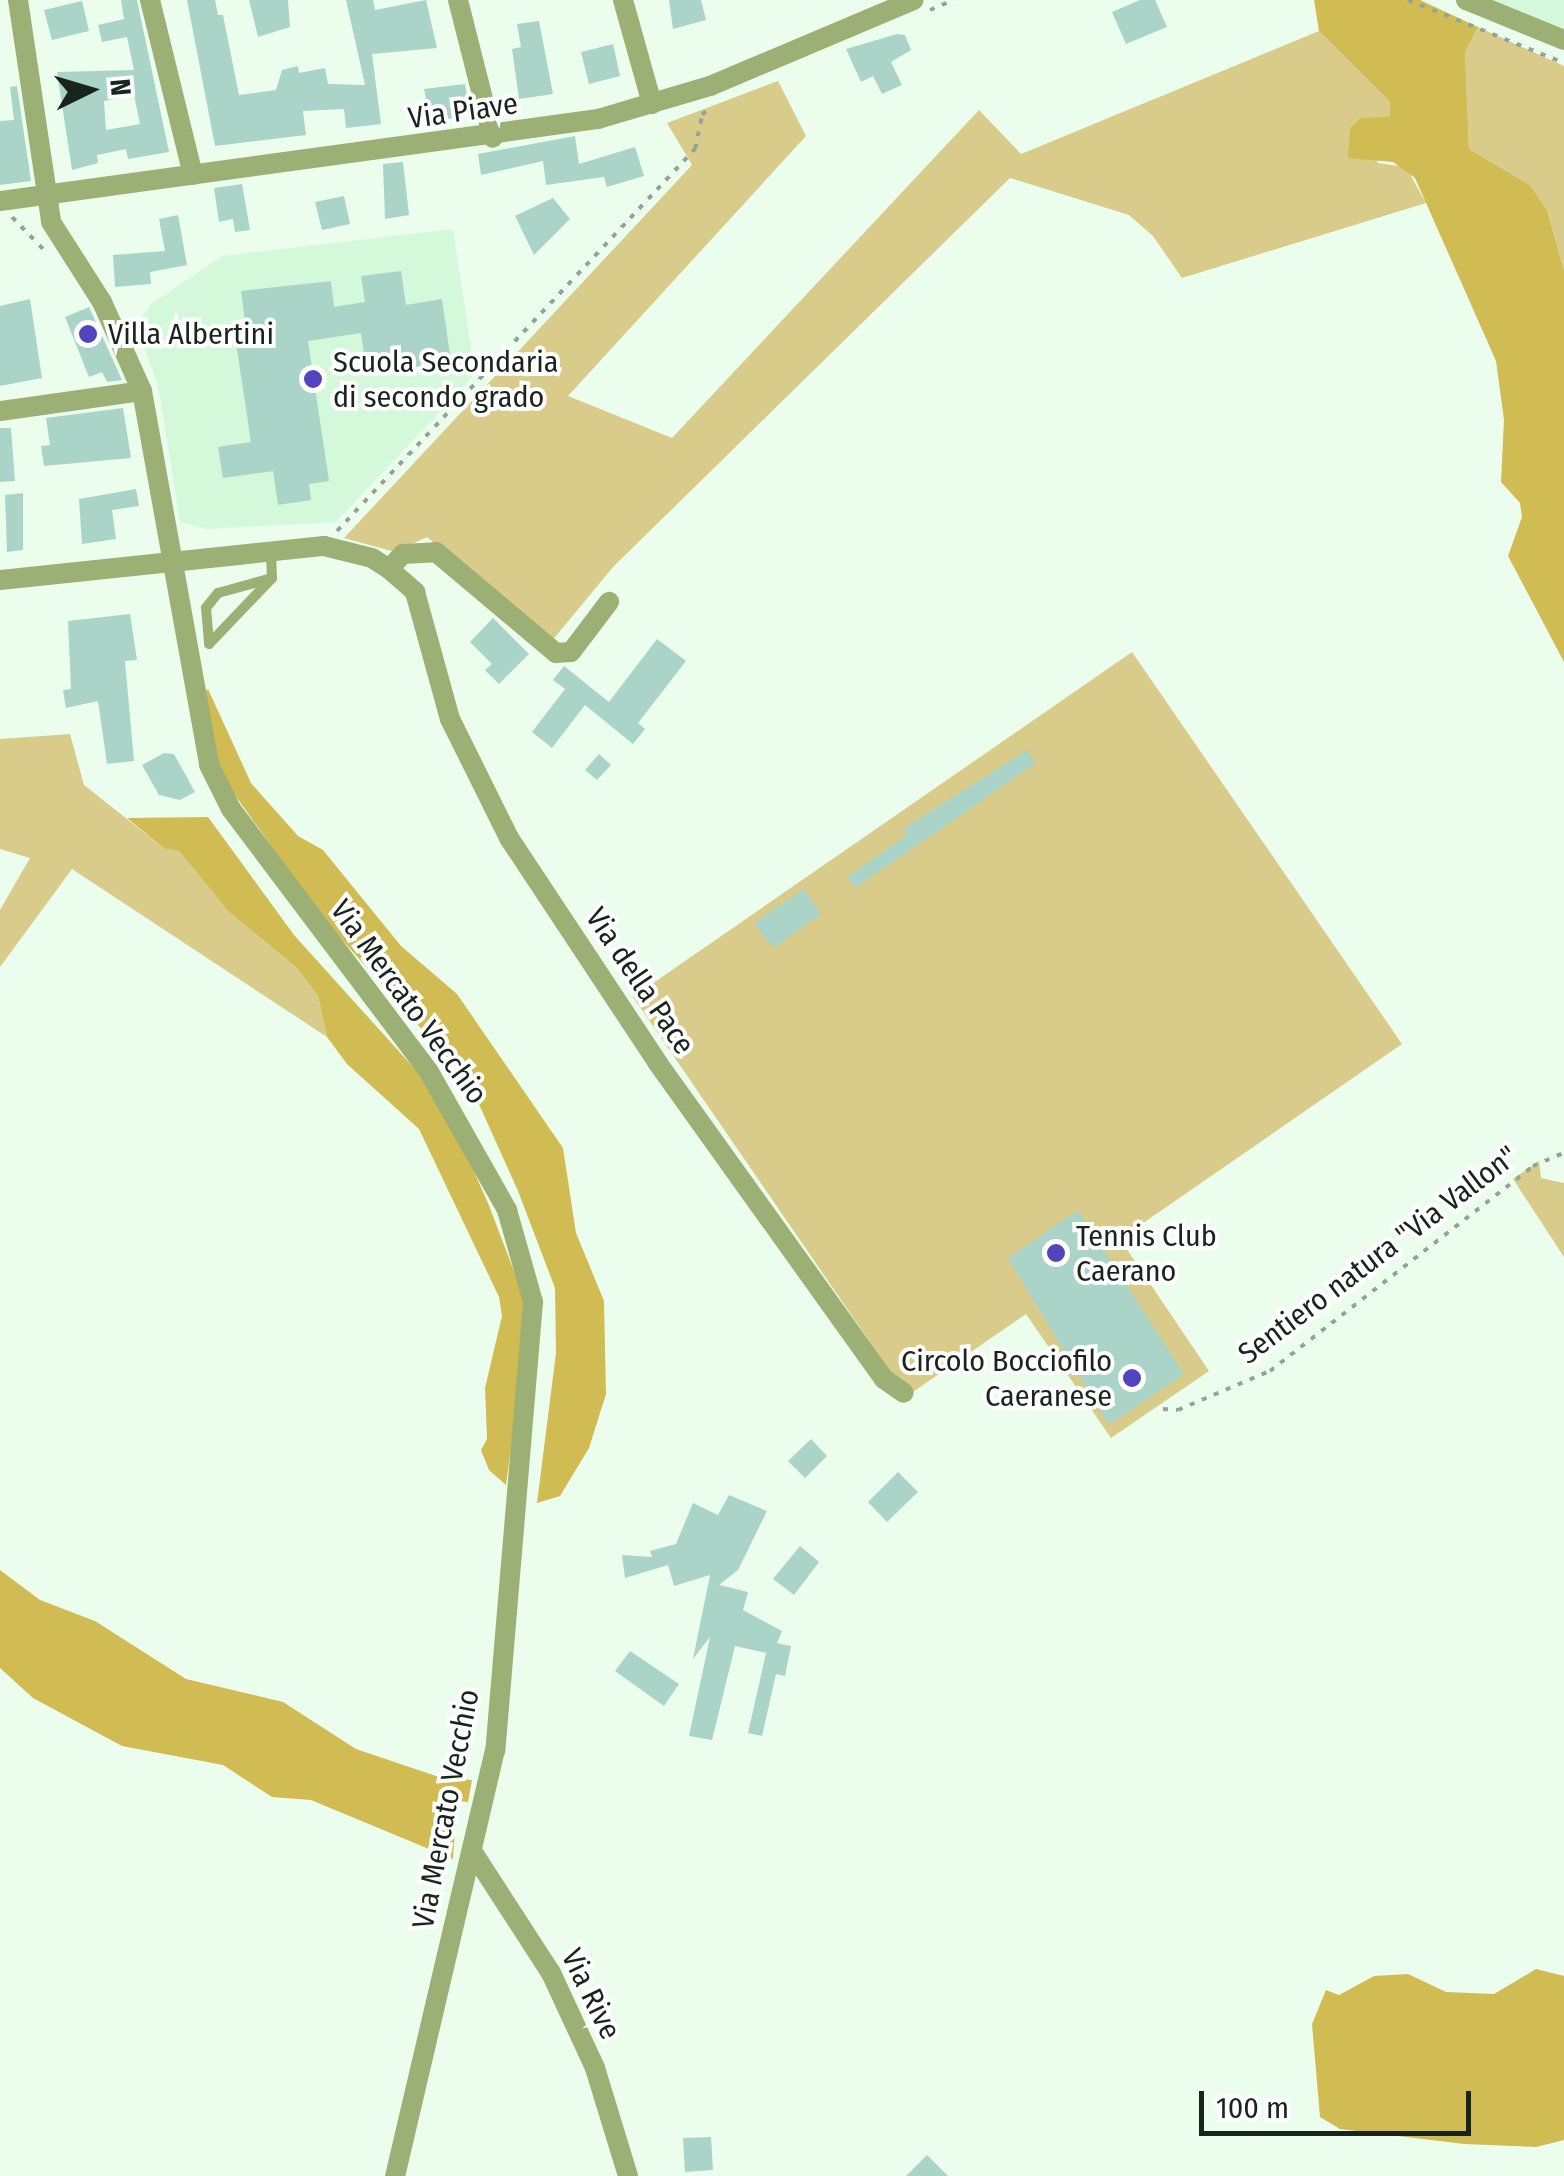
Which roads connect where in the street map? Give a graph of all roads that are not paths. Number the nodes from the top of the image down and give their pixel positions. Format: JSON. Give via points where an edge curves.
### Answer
{"nodes":[{"id":1,"x":18,"y":0,"type":"edge"},
{"id":2,"x":150,"y":0,"type":"edge"},
{"id":3,"x":458,"y":0,"type":"edge"},
{"id":4,"x":623,"y":0,"type":"edge"},
{"id":5,"x":1466,"y":0,"type":"edge"},
{"id":6,"x":916,"y":8,"type":"edge"},
{"id":7,"x":1564,"y":40,"type":"edge"},
{"id":8,"x":652,"y":104,"type":"junction"},
{"id":9,"x":492,"y":138,"type":"junction"},
{"id":10,"x":192,"y":176,"type":"junction"},
{"id":11,"x":46,"y":196,"type":"junction"},
{"id":12,"x":0,"y":201,"type":"edge"},
{"id":13,"x":142,"y":391,"type":"junction"},
{"id":14,"x":0,"y":411,"type":"edge"},
{"id":15,"x":271,"y":550,"type":"junction"},
{"id":16,"x":168,"y":559,"type":"junction"},
{"id":17,"x":390,"y":570,"type":"junction"},
{"id":18,"x":272,"y":578,"type":"junction"},
{"id":19,"x":0,"y":580,"type":"edge"},
{"id":20,"x":610,"y":602,"type":"dead end"},
{"id":21,"x":904,"y":1393,"type":"dead end"},
{"id":22,"x":472,"y":1852,"type":"junction"},
{"id":23,"x":395,"y":2176,"type":"edge"},
{"id":24,"x":628,"y":2176,"type":"edge"}],
"edges":[{"from":1,"to":11,"type":"street","name":"Via Mercato Vecchio"},
{"from":2,"to":10,"type":"street"},
{"from":3,"to":9,"type":"street"},
{"from":4,"to":8,"type":"street"},
{"from":5,"to":7,"type":"street"},
{"from":6,"to":8,"type":"street","name":"Via Piave"},
{"from":8,"to":9,"type":"street","name":"Via Piave"},
{"from":9,"to":10,"type":"street","name":"Via Piave"},
{"from":10,"to":11,"type":"street","name":"Via Piave"},
{"from":11,"to":12,"type":"street","name":"Via Piave"},
{"from":11,"to":13,"type":"street","name":"Via Mercato Vecchio","via":[[51,222],[102,302]]},
{"from":13,"to":14,"type":"street"},
{"from":13,"to":16,"type":"street","name":"Via Mercato Vecchio"},
{"from":15,"to":16,"type":"street","name":"Via della Pace"},
{"from":15,"to":17,"type":"street","name":"Via della Pace","via":[[324,546],[358,552]]},
{"from":15,"to":18,"type":"lane"},
{"from":16,"to":19,"type":"street","name":"Via della Pace"},
{"from":16,"to":22,"type":"street","name":"Via Mercato Vecchio","via":[[197,720],[231,809],[430,1072],[507,1210],[526,1265],[532,1354],[510,1606],[496,1750]]},
{"from":17,"to":20,"type":"street","via":[[403,554],[436,552],[556,653],[572,652]]},
{"from":17,"to":21,"type":"street","name":"Via della Pace","via":[[414,592],[450,720],[509,838],[668,1078],[884,1378]]},
{"from":18,"to":18,"type":"lane","via":[[218,593],[206,608],[209,644]]},
{"from":22,"to":23,"type":"street","name":"Via Mercato Vecchio"},
{"from":22,"to":24,"type":"street","name":"Via Rive","via":[[551,1974],[594,2068]]}]}
